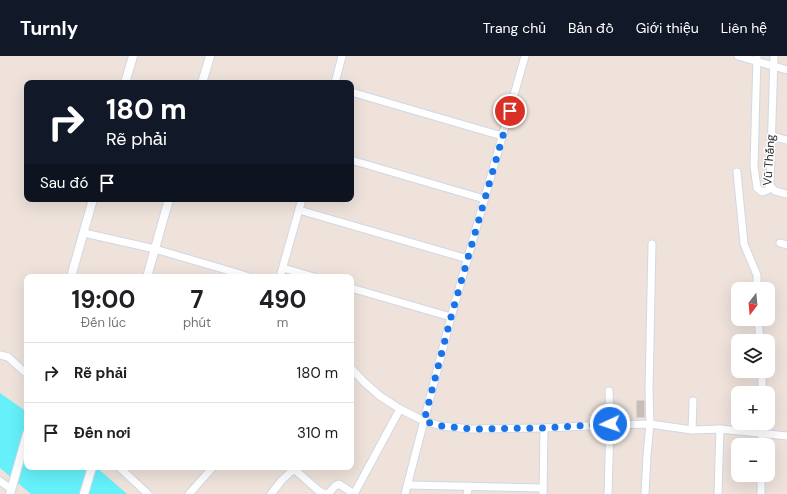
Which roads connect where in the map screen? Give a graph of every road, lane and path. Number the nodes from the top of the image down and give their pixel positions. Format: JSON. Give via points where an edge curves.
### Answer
{"nodes":[{"id":1,"x":133,"y":56,"type":"edge"},
{"id":2,"x":210,"y":56,"type":"edge"},
{"id":3,"x":342,"y":56,"type":"edge"},
{"id":4,"x":525,"y":56,"type":"edge"},
{"id":5,"x":738,"y":56,"type":"edge"},
{"id":6,"x":774,"y":56,"type":"edge"},
{"id":7,"x":757,"y":59,"type":"edge"},
{"id":8,"x":774,"y":66,"type":"junction"},
{"id":9,"x":787,"y":70,"type":"edge"},
{"id":10,"x":126,"y":80,"type":"edge"},
{"id":11,"x":203,"y":80,"type":"edge"},
{"id":12,"x":336,"y":80,"type":"edge"},
{"id":13,"x":354,"y":93,"type":"edge"},
{"id":14,"x":502,"y":136,"type":"junction"},
{"id":15,"x":771,"y":136,"type":"junction"},
{"id":16,"x":787,"y":140,"type":"edge"},
{"id":17,"x":354,"y":161,"type":"edge"},
{"id":18,"x":737,"y":172,"type":"dead end"},
{"id":19,"x":770,"y":186,"type":"junction"},
{"id":20,"x":787,"y":194,"type":"edge"},
{"id":21,"x":484,"y":199,"type":"junction"},
{"id":22,"x":92,"y":202,"type":"edge"},
{"id":23,"x":168,"y":202,"type":"edge"},
{"id":24,"x":301,"y":202,"type":"edge"},
{"id":25,"x":299,"y":210,"type":"junction"},
{"id":26,"x":84,"y":233,"type":"junction"},
{"id":27,"x":652,"y":244,"type":"dead end"},
{"id":28,"x":155,"y":249,"type":"junction"},
{"id":29,"x":468,"y":259,"type":"junction"},
{"id":30,"x":283,"y":268,"type":"junction"},
{"id":31,"x":72,"y":274,"type":"edge"},
{"id":32,"x":148,"y":274,"type":"edge"},
{"id":33,"x":239,"y":274,"type":"edge"},
{"id":34,"x":281,"y":274,"type":"edge"},
{"id":35,"x":304,"y":274,"type":"edge"},
{"id":36,"x":756,"y":282,"type":"edge"},
{"id":37,"x":354,"y":289,"type":"edge"},
{"id":38,"x":451,"y":317,"type":"junction"},
{"id":39,"x":0,"y":355,"type":"edge"},
{"id":40,"x":24,"y":371,"type":"edge"},
{"id":41,"x":354,"y":371,"type":"edge"},
{"id":42,"x":609,"y":391,"type":"dead end"},
{"id":43,"x":693,"y":402,"type":"dead end"},
{"id":44,"x":400,"y":409,"type":"junction"},
{"id":45,"x":424,"y":421,"type":"junction"},
{"id":46,"x":610,"y":424,"type":"junction"},
{"id":47,"x":650,"y":424,"type":"junction"},
{"id":48,"x":544,"y":428,"type":"junction"},
{"id":49,"x":720,"y":429,"type":"junction"},
{"id":50,"x":692,"y":430,"type":"junction"},
{"id":51,"x":762,"y":430,"type":"edge"},
{"id":52,"x":762,"y":434,"type":"junction"},
{"id":53,"x":787,"y":436,"type":"edge"},
{"id":54,"x":762,"y":438,"type":"edge"},
{"id":55,"x":24,"y":444,"type":"edge"},
{"id":56,"x":91,"y":470,"type":"edge"},
{"id":57,"x":122,"y":470,"type":"edge"},
{"id":58,"x":210,"y":470,"type":"edge"},
{"id":59,"x":293,"y":470,"type":"edge"},
{"id":60,"x":297,"y":470,"type":"edge"},
{"id":61,"x":0,"y":481,"type":"edge"},
{"id":62,"x":761,"y":482,"type":"edge"},
{"id":63,"x":408,"y":485,"type":"junction"},
{"id":64,"x":469,"y":486,"type":"junction"},
{"id":65,"x":11,"y":490,"type":"edge"},
{"id":66,"x":482,"y":490,"type":"edge"},
{"id":67,"x":543,"y":491,"type":"edge"},
{"id":68,"x":84,"y":494,"type":"edge"},
{"id":69,"x":148,"y":494,"type":"edge"},
{"id":70,"x":189,"y":494,"type":"edge"},
{"id":71,"x":271,"y":494,"type":"edge"},
{"id":72,"x":327,"y":494,"type":"edge"},
{"id":73,"x":354,"y":494,"type":"edge"},
{"id":74,"x":405,"y":494,"type":"edge"},
{"id":75,"x":467,"y":494,"type":"edge"},
{"id":76,"x":608,"y":494,"type":"edge"},
{"id":77,"x":645,"y":494,"type":"edge"},
{"id":78,"x":718,"y":494,"type":"edge"},
{"id":79,"x":761,"y":494,"type":"edge"}],
"edges":[{"from":1,"to":10,"type":"street"},
{"from":2,"to":11,"type":"street"},
{"from":3,"to":12,"type":"street"},
{"from":4,"to":14,"type":"street"},
{"from":5,"to":7,"type":"street"},
{"from":6,"to":8,"type":"street","name":"Vũ Thắng"},
{"from":7,"to":8,"type":"street"},
{"from":7,"to":19,"type":"street","name":"Vũ Thắng","via":[[754,166],[757,188],[762,192]]},
{"from":8,"to":9,"type":"street"},
{"from":8,"to":15,"type":"street","name":"Vũ Thắng"},
{"from":13,"to":14,"type":"street"},
{"from":14,"to":21,"type":"street"},
{"from":15,"to":16,"type":"street"},
{"from":15,"to":19,"type":"street","name":"Vũ Thắng"},
{"from":17,"to":21,"type":"street"},
{"from":18,"to":36,"type":"street","via":[[744,244],[757,275]]},
{"from":19,"to":20,"type":"street"},
{"from":21,"to":29,"type":"street"},
{"from":22,"to":26,"type":"street"},
{"from":23,"to":28,"type":"street"},
{"from":24,"to":25,"type":"street"},
{"from":25,"to":29,"type":"street"},
{"from":25,"to":30,"type":"street"},
{"from":26,"to":28,"type":"street"},
{"from":26,"to":31,"type":"street"},
{"from":27,"to":47,"type":"street"},
{"from":28,"to":32,"type":"street"},
{"from":28,"to":33,"type":"street"},
{"from":29,"to":38,"type":"street"},
{"from":30,"to":34,"type":"street"},
{"from":30,"to":35,"type":"street"},
{"from":37,"to":38,"type":"street"},
{"from":38,"to":45,"type":"street"},
{"from":39,"to":40,"type":"street","via":[[8,357]]},
{"from":41,"to":44,"type":"street","via":[[380,396]]},
{"from":42,"to":46,"type":"street"},
{"from":43,"to":50,"type":"street"},
{"from":44,"to":45,"type":"street"},
{"from":44,"to":73,"type":"street"},
{"from":45,"to":48,"type":"street","via":[[441,426],[471,429]]},
{"from":45,"to":63,"type":"street"},
{"from":46,"to":47,"type":"street"},
{"from":46,"to":48,"type":"street"},
{"from":46,"to":76,"type":"street"},
{"from":47,"to":50,"type":"street"},
{"from":47,"to":77,"type":"street"},
{"from":48,"to":67,"type":"street"},
{"from":49,"to":50,"type":"street"},
{"from":49,"to":52,"type":"street"},
{"from":49,"to":78,"type":"street"},
{"from":51,"to":52,"type":"street"},
{"from":52,"to":53,"type":"street"},
{"from":52,"to":54,"type":"street"},
{"from":55,"to":65,"type":"street"},
{"from":56,"to":68,"type":"street"},
{"from":57,"to":69,"type":"street"},
{"from":58,"to":70,"type":"street"},
{"from":59,"to":71,"type":"street"},
{"from":60,"to":72,"type":"street","via":[[319,491]]},
{"from":61,"to":65,"type":"street"},
{"from":62,"to":79,"type":"street"},
{"from":63,"to":64,"type":"street"},
{"from":63,"to":74,"type":"street"},
{"from":64,"to":66,"type":"street"},
{"from":64,"to":75,"type":"street"},
{"from":66,"to":67,"type":"street"},
{"from":72,"to":73,"type":"street","via":[[338,484]]}]}
